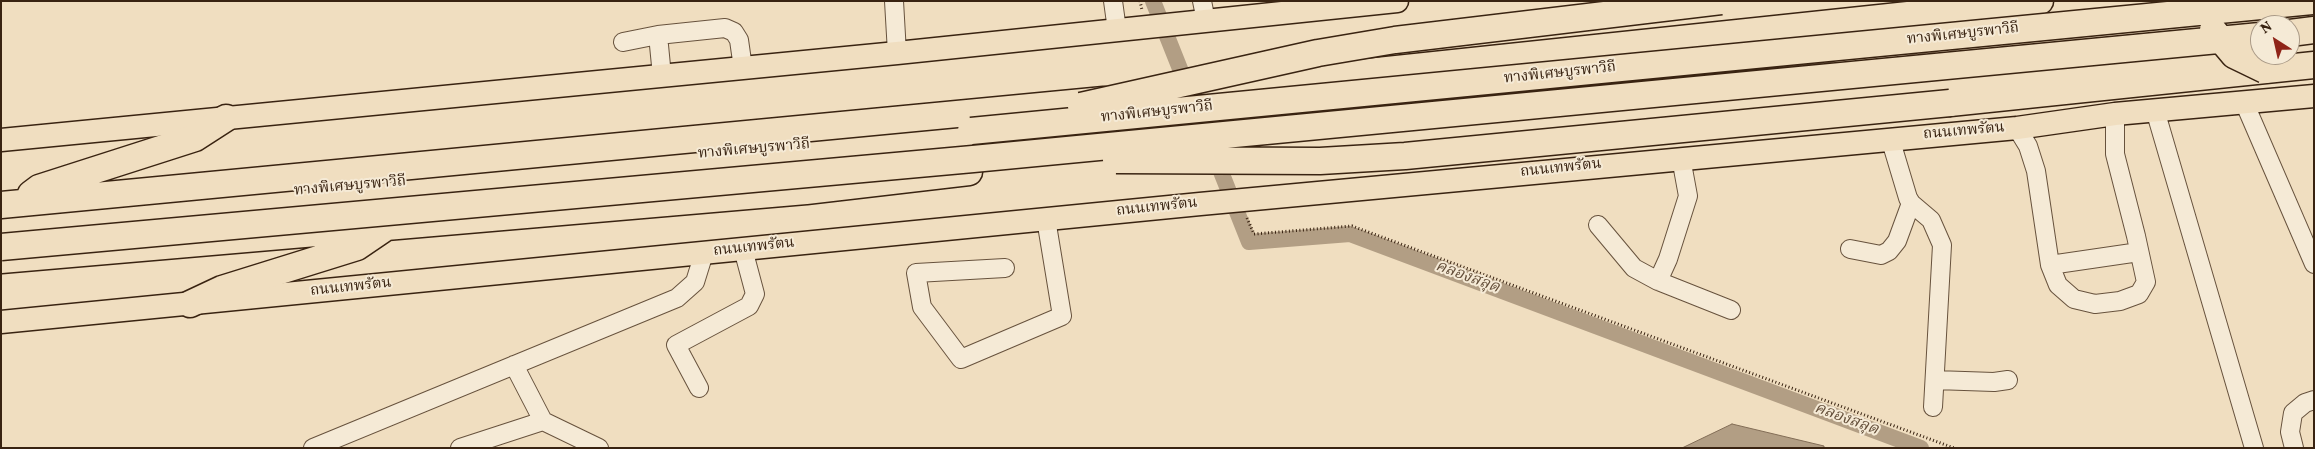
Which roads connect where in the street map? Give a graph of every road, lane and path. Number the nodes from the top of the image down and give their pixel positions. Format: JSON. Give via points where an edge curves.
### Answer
{"nodes":[{"id":1,"x":894,"y":1,"type":"edge"},
{"id":2,"x":1113,"y":1,"type":"edge"},
{"id":3,"x":1396,"y":1,"type":"edge"},
{"id":4,"x":1720,"y":1,"type":"edge"},
{"id":5,"x":2040,"y":1,"type":"edge"},
{"id":6,"x":2210,"y":1,"type":"edge"},
{"id":7,"x":2312,"y":1,"type":"edge"},
{"id":8,"x":1312,"y":6,"type":"edge"},
{"id":9,"x":1204,"y":11,"type":"edge"},
{"id":10,"x":1117,"y":30,"type":"junction"},
{"id":11,"x":2314,"y":30,"type":"edge"},
{"id":12,"x":2300,"y":32,"type":"edge"},
{"id":13,"x":658,"y":35,"type":"junction"},
{"id":14,"x":2250,"y":37,"type":"edge"},
{"id":15,"x":623,"y":42,"type":"dead end"},
{"id":16,"x":2314,"y":47,"type":"edge"},
{"id":17,"x":2300,"y":48,"type":"edge"},
{"id":18,"x":897,"y":53,"type":"junction"},
{"id":19,"x":2250,"y":58,"type":"edge"},
{"id":20,"x":2250,"y":62,"type":"edge"},
{"id":21,"x":2250,"y":62,"type":"edge"},
{"id":22,"x":2300,"y":64,"type":"edge"},
{"id":23,"x":2314,"y":65,"type":"edge"},
{"id":24,"x":744,"y":68,"type":"junction"},
{"id":25,"x":662,"y":76,"type":"junction"},
{"id":26,"x":2314,"y":96,"type":"edge"},
{"id":27,"x":2244,"y":102,"type":"junction"},
{"id":28,"x":2155,"y":110,"type":"junction"},
{"id":29,"x":2115,"y":114,"type":"junction"},
{"id":30,"x":226,"y":118,"type":"junction"},
{"id":31,"x":2017,"y":128,"type":"junction"},
{"id":32,"x":971,"y":131,"type":"junction"},
{"id":33,"x":1890,"y":138,"type":"junction"},
{"id":34,"x":1,"y":140,"type":"edge"},
{"id":35,"x":1681,"y":158,"type":"junction"},
{"id":36,"x":973,"y":159,"type":"junction"},
{"id":37,"x":1268,"y":198,"type":"junction"},
{"id":38,"x":1911,"y":203,"type":"junction"},
{"id":39,"x":6,"y":209,"type":"edge"},
{"id":40,"x":1046,"y":219,"type":"junction"},
{"id":41,"x":1598,"y":225,"type":"dead end"},
{"id":42,"x":388,"y":226,"type":"junction"},
{"id":43,"x":1,"y":247,"type":"edge"},
{"id":44,"x":743,"y":249,"type":"junction"},
{"id":45,"x":1850,"y":249,"type":"dead end"},
{"id":46,"x":2139,"y":252,"type":"junction"},
{"id":47,"x":704,"y":253,"type":"junction"},
{"id":48,"x":1,"y":260,"type":"edge"},
{"id":49,"x":2314,"y":264,"type":"edge"},
{"id":50,"x":2050,"y":265,"type":"junction"},
{"id":51,"x":1005,"y":268,"type":"dead end"},
{"id":52,"x":1658,"y":281,"type":"junction"},
{"id":53,"x":190,"y":304,"type":"junction"},
{"id":54,"x":1731,"y":310,"type":"dead end"},
{"id":55,"x":1,"y":322,"type":"edge"},
{"id":56,"x":514,"y":365,"type":"junction"},
{"id":57,"x":1935,"y":380,"type":"junction"},
{"id":58,"x":2008,"y":380,"type":"dead end"},
{"id":59,"x":699,"y":388,"type":"dead end"},
{"id":60,"x":2314,"y":400,"type":"edge"},
{"id":61,"x":1934,"y":407,"type":"dead end"},
{"id":62,"x":543,"y":421,"type":"junction"},
{"id":63,"x":494,"y":443,"type":"edge"},
{"id":64,"x":313,"y":448,"type":"edge"},
{"id":65,"x":460,"y":448,"type":"edge"},
{"id":66,"x":599,"y":448,"type":"edge"},
{"id":67,"x":1954,"y":448,"type":"edge"},
{"id":68,"x":2254,"y":448,"type":"edge"},
{"id":69,"x":2294,"y":448,"type":"edge"}],
"edges":[{"from":1,"to":18,"type":"street"},
{"from":2,"to":10,"type":"street"},
{"from":3,"to":8,"type":"main road"},
{"from":4,"to":32,"type":"highway","bridge":true,"via":[[1395,40],[1318,53]]},
{"from":5,"to":39,"type":"highway","via":[[959,115]]},
{"from":6,"to":19,"type":"highway","bridge":true,"via":[[2213,32],[2234,55]]},
{"from":7,"to":32,"type":"highway","name":"ทางพิเศษบูรพาวิถี","bridge":true},
{"from":8,"to":9,"type":"main road"},
{"from":9,"to":10,"type":"main road","via":[[1182,23]]},
{"from":10,"to":18,"type":"main road"},
{"from":11,"to":12,"type":"highway"},
{"from":13,"to":15,"type":"street"},
{"from":13,"to":24,"type":"street","via":[[725,28],[734,32],[738,40]]},
{"from":13,"to":25,"type":"street"},
{"from":14,"to":36,"type":"highway","name":"ทางพิเศษบูรพาวิถี","bridge":true},
{"from":16,"to":17,"type":"highway"},
{"from":18,"to":24,"type":"main road"},
{"from":20,"to":36,"type":"highway","bridge":true,"via":[[1405,156],[1320,161]]},
{"from":21,"to":42,"type":"highway","via":[[984,170],[806,191]]},
{"from":22,"to":23,"type":"highway"},
{"from":24,"to":25,"type":"main road"},
{"from":25,"to":30,"type":"main road"},
{"from":26,"to":27,"type":"main road","name":"ถนนเทพรัตน"},
{"from":27,"to":28,"type":"main road","name":"ถนนเทพรัตน"},
{"from":27,"to":49,"type":"street"},
{"from":28,"to":29,"type":"main road","name":"ถนนเทพรัตน"},
{"from":28,"to":68,"type":"street"},
{"from":29,"to":31,"type":"main road","name":"ถนนเทพรัตน"},
{"from":29,"to":46,"type":"street","via":[[2114,154]]},
{"from":30,"to":34,"type":"main road"},
{"from":30,"to":39,"type":"highway","via":[[195,138],[39,188]]},
{"from":31,"to":33,"type":"main road","name":"ถนนเทพรัตน"},
{"from":31,"to":50,"type":"street","via":[[2028,146],[2036,171]]},
{"from":32,"to":39,"type":"highway","name":"ทางพิเศษบูรพาวิถี"},
{"from":33,"to":35,"type":"main road","name":"ถนนเทพรัตน"},
{"from":33,"to":38,"type":"street"},
{"from":35,"to":37,"type":"main road","name":"ถนนเทพรัตน"},
{"from":35,"to":52,"type":"street","via":[[1688,196]]},
{"from":36,"to":43,"type":"highway","name":"ทางพิเศษบูรพาวิถี","bridge":true},
{"from":37,"to":40,"type":"main road","name":"ถนนเทพรัตน"},
{"from":37,"to":67,"type":"path","via":[[1246,218],[1254,234],[1352,226]]},
{"from":38,"to":45,"type":"street","via":[[1898,241],[1889,251],[1881,255]]},
{"from":38,"to":57,"type":"street","via":[[1931,220],[1942,245]]},
{"from":40,"to":44,"type":"main road","name":"ถนนเทพรัตน"},
{"from":40,"to":51,"type":"street","via":[[1062,316],[961,359],[922,307],[916,273]]},
{"from":41,"to":52,"type":"street","via":[[1634,268]]},
{"from":42,"to":48,"type":"highway"},
{"from":42,"to":53,"type":"highway","via":[[357,247],[222,289]]},
{"from":44,"to":47,"type":"main road","name":"ถนนเทพรัตน"},
{"from":44,"to":59,"type":"street","via":[[755,294],[749,306],[676,345]]},
{"from":46,"to":50,"type":"street"},
{"from":46,"to":50,"type":"street","via":[[2146,282],[2140,294],[2120,301],[2095,304],[2074,299],[2058,285]]},
{"from":47,"to":53,"type":"main road","name":"ถนนเทพรัตน"},
{"from":47,"to":56,"type":"street","via":[[695,282],[677,298]]},
{"from":52,"to":54,"type":"street"},
{"from":53,"to":55,"type":"main road","name":"ถนนเทพรัตน"},
{"from":56,"to":62,"type":"street"},
{"from":56,"to":64,"type":"street"},
{"from":57,"to":58,"type":"street"},
{"from":57,"to":61,"type":"street"},
{"from":60,"to":69,"type":"street","via":[[2293,413],[2290,432]]},
{"from":62,"to":63,"type":"street"},
{"from":62,"to":66,"type":"street"},
{"from":63,"to":65,"type":"street"}]}
